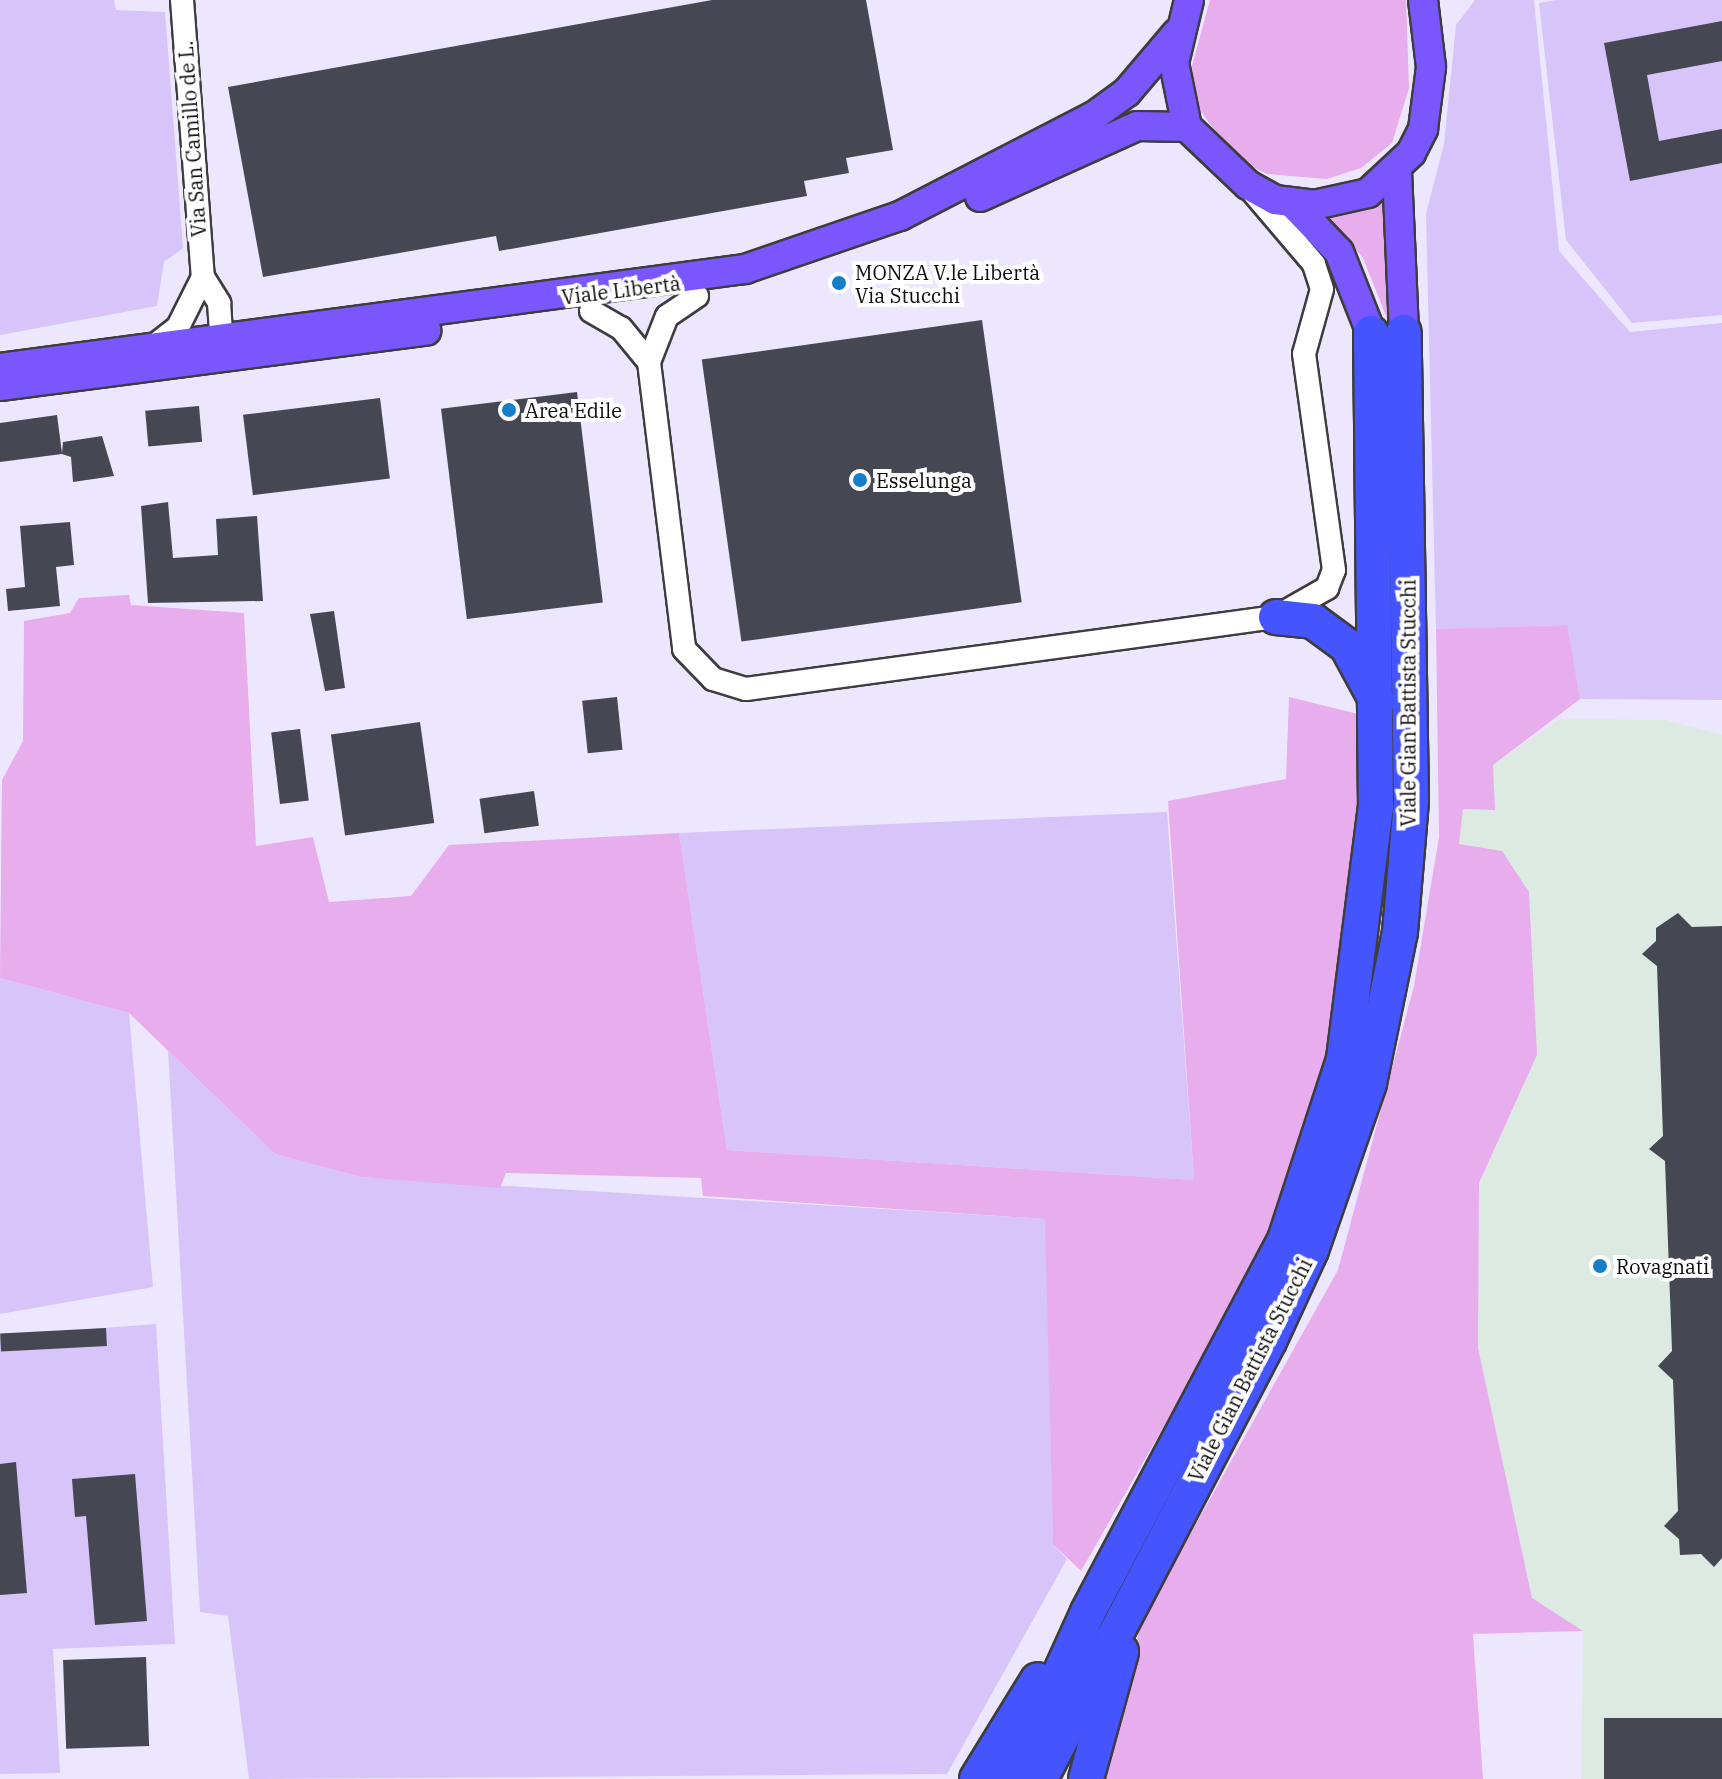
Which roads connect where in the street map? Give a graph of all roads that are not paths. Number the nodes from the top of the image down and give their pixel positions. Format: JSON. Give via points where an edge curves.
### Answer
{"nodes":[{"id":1,"x":182,"y":0,"type":"edge"},
{"id":2,"x":1189,"y":0,"type":"edge"},
{"id":3,"x":1430,"y":7,"type":"edge"},
{"id":4,"x":1177,"y":33,"type":"junction"},
{"id":5,"x":1187,"y":127,"type":"junction"},
{"id":6,"x":1397,"y":171,"type":"junction"},
{"id":7,"x":1248,"y":185,"type":"junction"},
{"id":8,"x":1293,"y":204,"type":"junction"},
{"id":9,"x":203,"y":277,"type":"junction"},
{"id":10,"x":697,"y":296,"type":"junction"},
{"id":11,"x":591,"y":311,"type":"junction"},
{"id":12,"x":1388,"y":332,"type":"junction"},
{"id":13,"x":221,"y":334,"type":"junction"},
{"id":14,"x":159,"y":342,"type":"junction"},
{"id":15,"x":649,"y":362,"type":"junction"},
{"id":16,"x":0,"y":368,"type":"edge"},
{"id":17,"x":0,"y":386,"type":"edge"},
{"id":18,"x":1276,"y":617,"type":"junction"},
{"id":19,"x":1379,"y":705,"type":"junction"},
{"id":20,"x":1140,"y":1585,"type":"junction"},
{"id":21,"x":1088,"y":1612,"type":"junction"},
{"id":22,"x":977,"y":1779,"type":"edge"},
{"id":23,"x":1012,"y":1779,"type":"edge"},
{"id":24,"x":1040,"y":1779,"type":"edge"},
{"id":25,"x":1086,"y":1779,"type":"edge"}],
"edges":[{"from":1,"to":9,"type":"street","name":"Via San Camillo de L."},
{"from":2,"to":4,"type":"main road"},
{"from":3,"to":6,"type":"main road","name":"Viale Gian Battista Stucchi","via":[[1431,67],[1423,129]]},
{"from":4,"to":5,"type":"main road","via":[[1175,85]]},
{"from":4,"to":13,"type":"main road","name":"Viale Libertà","via":[[1127,92],[1094,116],[900,216],[770,262],[682,283]]},
{"from":5,"to":7,"type":"main road","name":"Viale Gian Battista Stucchi"},
{"from":5,"to":10,"type":"main road","name":"Viale Libertà","via":[[1154,123],[1116,133],[869,245]]},
{"from":6,"to":8,"type":"main road","name":"Viale Gian Battista Stucchi","via":[[1349,201]]},
{"from":6,"to":12,"type":"main road","name":"Viale Gian Battista Stucchi"},
{"from":7,"to":8,"type":"main road","name":"Viale Gian Battista Stucchi"},
{"from":7,"to":18,"type":"street","via":[[1314,264],[1322,289],[1304,354],[1334,570],[1327,588]]},
{"from":8,"to":12,"type":"main road","name":"Viale Gian Battista Stucchi","via":[[1339,252]]},
{"from":9,"to":13,"type":"street","via":[[219,303]]},
{"from":9,"to":14,"type":"street","via":[[178,327]]},
{"from":10,"to":11,"type":"main road","name":"Viale Libertà"},
{"from":10,"to":15,"type":"street","via":[[667,316]]},
{"from":11,"to":15,"type":"street","via":[[621,328]]},
{"from":11,"to":17,"type":"main road","name":"Viale Libertà"},
{"from":12,"to":19,"type":"highway","name":"Viale Gian Battista Stucchi"},
{"from":12,"to":20,"type":"highway","name":"Viale Gian Battista Stucchi","via":[[1411,801],[1387,1006],[1369,1083],[1311,1250]]},
{"from":13,"to":14,"type":"main road","name":"Viale Libertà"},
{"from":14,"to":16,"type":"main road","name":"Viale Libertà"},
{"from":15,"to":18,"type":"street","via":[[684,649],[713,679],[746,689]]},
{"from":18,"to":19,"type":"highway","via":[[1313,621],[1347,646]]},
{"from":19,"to":21,"type":"highway","name":"Viale Gian Battista Stucchi","via":[[1361,950],[1344,1059],[1319,1143],[1285,1240]]},
{"from":20,"to":24,"type":"highway","name":"Viale Gian Battista Stucchi"},
{"from":20,"to":25,"type":"highway"},
{"from":21,"to":22,"type":"highway"},
{"from":21,"to":23,"type":"highway","name":"Viale Gian Battista Stucchi"}]}
